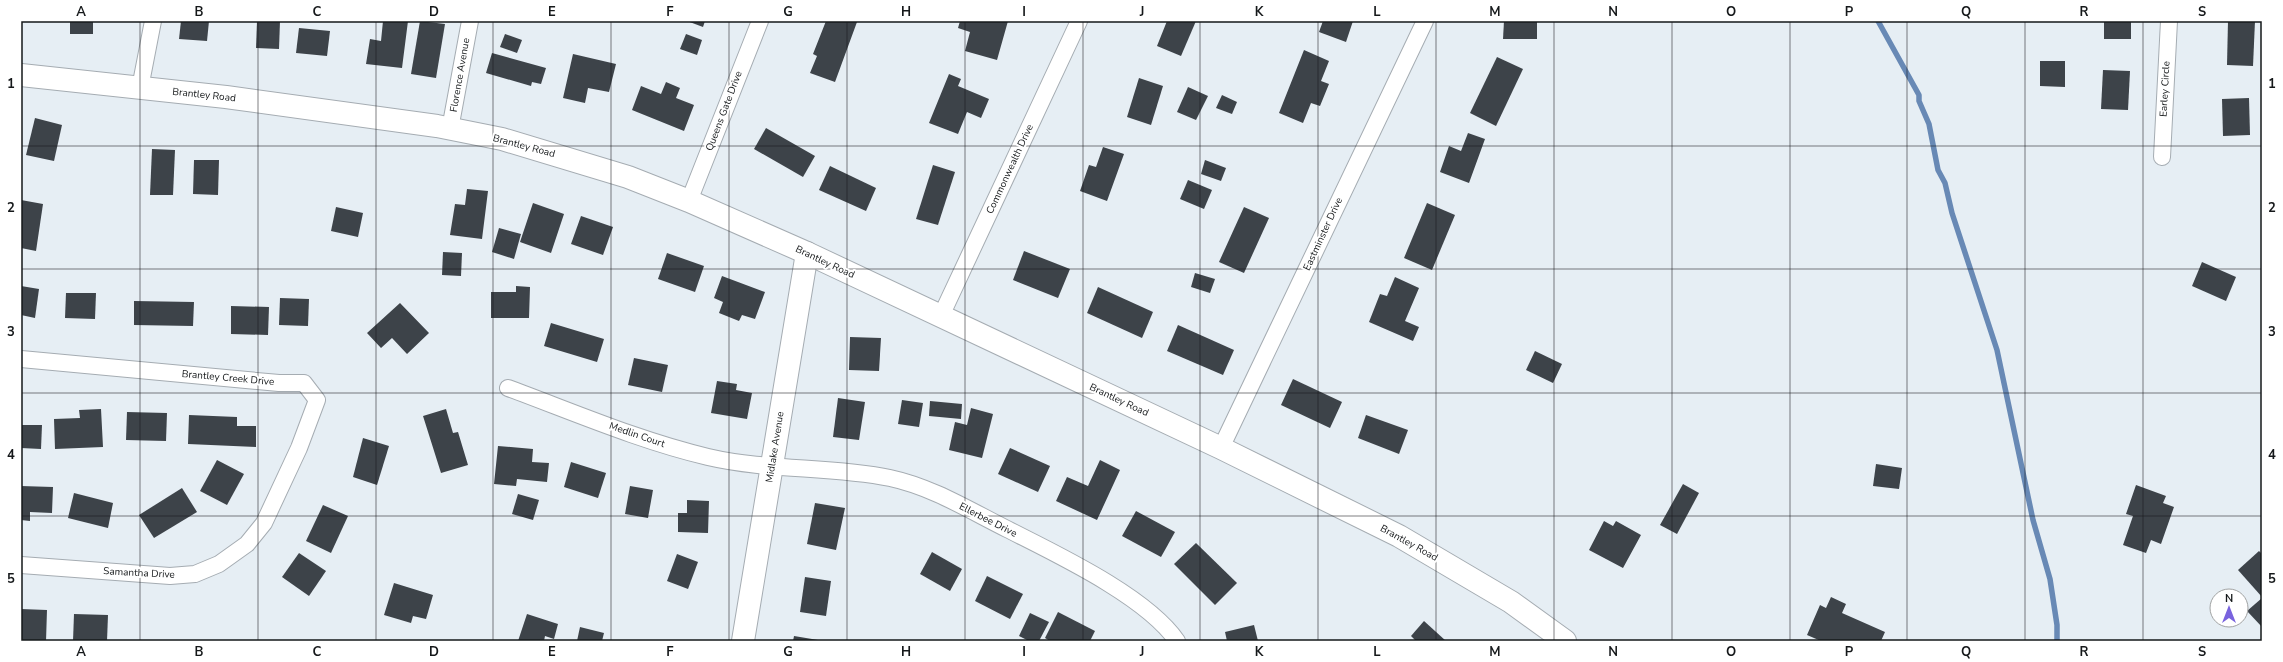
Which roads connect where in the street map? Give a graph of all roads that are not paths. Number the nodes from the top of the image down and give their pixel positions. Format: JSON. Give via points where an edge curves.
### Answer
{"nodes":[{"id":1,"x":153,"y":21,"type":"edge"},
{"id":2,"x":470,"y":21,"type":"edge"},
{"id":3,"x":760,"y":21,"type":"edge"},
{"id":4,"x":1079,"y":21,"type":"edge"},
{"id":5,"x":1425,"y":21,"type":"edge"},
{"id":6,"x":2169,"y":21,"type":"edge"},
{"id":7,"x":21,"y":75,"type":"edge"},
{"id":8,"x":140,"y":88,"type":"junction"},
{"id":9,"x":450,"y":129,"type":"junction"},
{"id":10,"x":2162,"y":157,"type":"dead end"},
{"id":11,"x":689,"y":201,"type":"junction"},
{"id":12,"x":807,"y":253,"type":"junction"},
{"id":13,"x":941,"y":316,"type":"junction"},
{"id":14,"x":21,"y":359,"type":"edge"},
{"id":15,"x":508,"y":388,"type":"dead end"},
{"id":16,"x":1222,"y":448,"type":"junction"},
{"id":17,"x":772,"y":467,"type":"junction"},
{"id":18,"x":275,"y":502,"type":"joint"},
{"id":19,"x":21,"y":565,"type":"edge"},
{"id":20,"x":743,"y":641,"type":"edge"},
{"id":21,"x":1177,"y":641,"type":"edge"},
{"id":22,"x":1565,"y":641,"type":"edge"}],
"edges":[{"from":1,"to":8,"type":"street"},
{"from":2,"to":9,"type":"street","name":"Florence Avenue"},
{"from":3,"to":11,"type":"street","name":"Queens Gate Drive"},
{"from":4,"to":13,"type":"street","name":"Commonwealth Drive"},
{"from":5,"to":16,"type":"street","name":"Eastminster Drive"},
{"from":6,"to":10,"type":"street","name":"Earley Circle"},
{"from":7,"to":8,"type":"street","name":"Brantley Road"},
{"from":8,"to":9,"type":"street","name":"Brantley Road","via":[[226,97]]},
{"from":9,"to":11,"type":"street","name":"Brantley Road","via":[[502,139],[590,164]]},
{"from":11,"to":12,"type":"street","name":"Brantley Road"},
{"from":12,"to":13,"type":"street","name":"Brantley Road"},
{"from":12,"to":17,"type":"street","name":"Midlake Avenue"},
{"from":13,"to":16,"type":"street","name":"Brantley Road"},
{"from":14,"to":18,"type":"street","name":"Brantley Creek Drive","via":[[279,383],[304,383],[317,400]]},
{"from":15,"to":17,"type":"street","name":"Medlin Court","via":[[638,437],[706,457]]},
{"from":16,"to":22,"type":"street","name":"Brantley Road","via":[[1399,536],[1511,602]]},
{"from":17,"to":20,"type":"street","name":"Midlake Avenue"},
{"from":17,"to":21,"type":"street","name":"Ellerbee Drive","via":[[910,482],[1073,563],[1143,607]]},
{"from":18,"to":19,"type":"street","name":"Samantha Drive","via":[[264,523],[247,544],[219,564],[195,574],[170,576]]}]}
